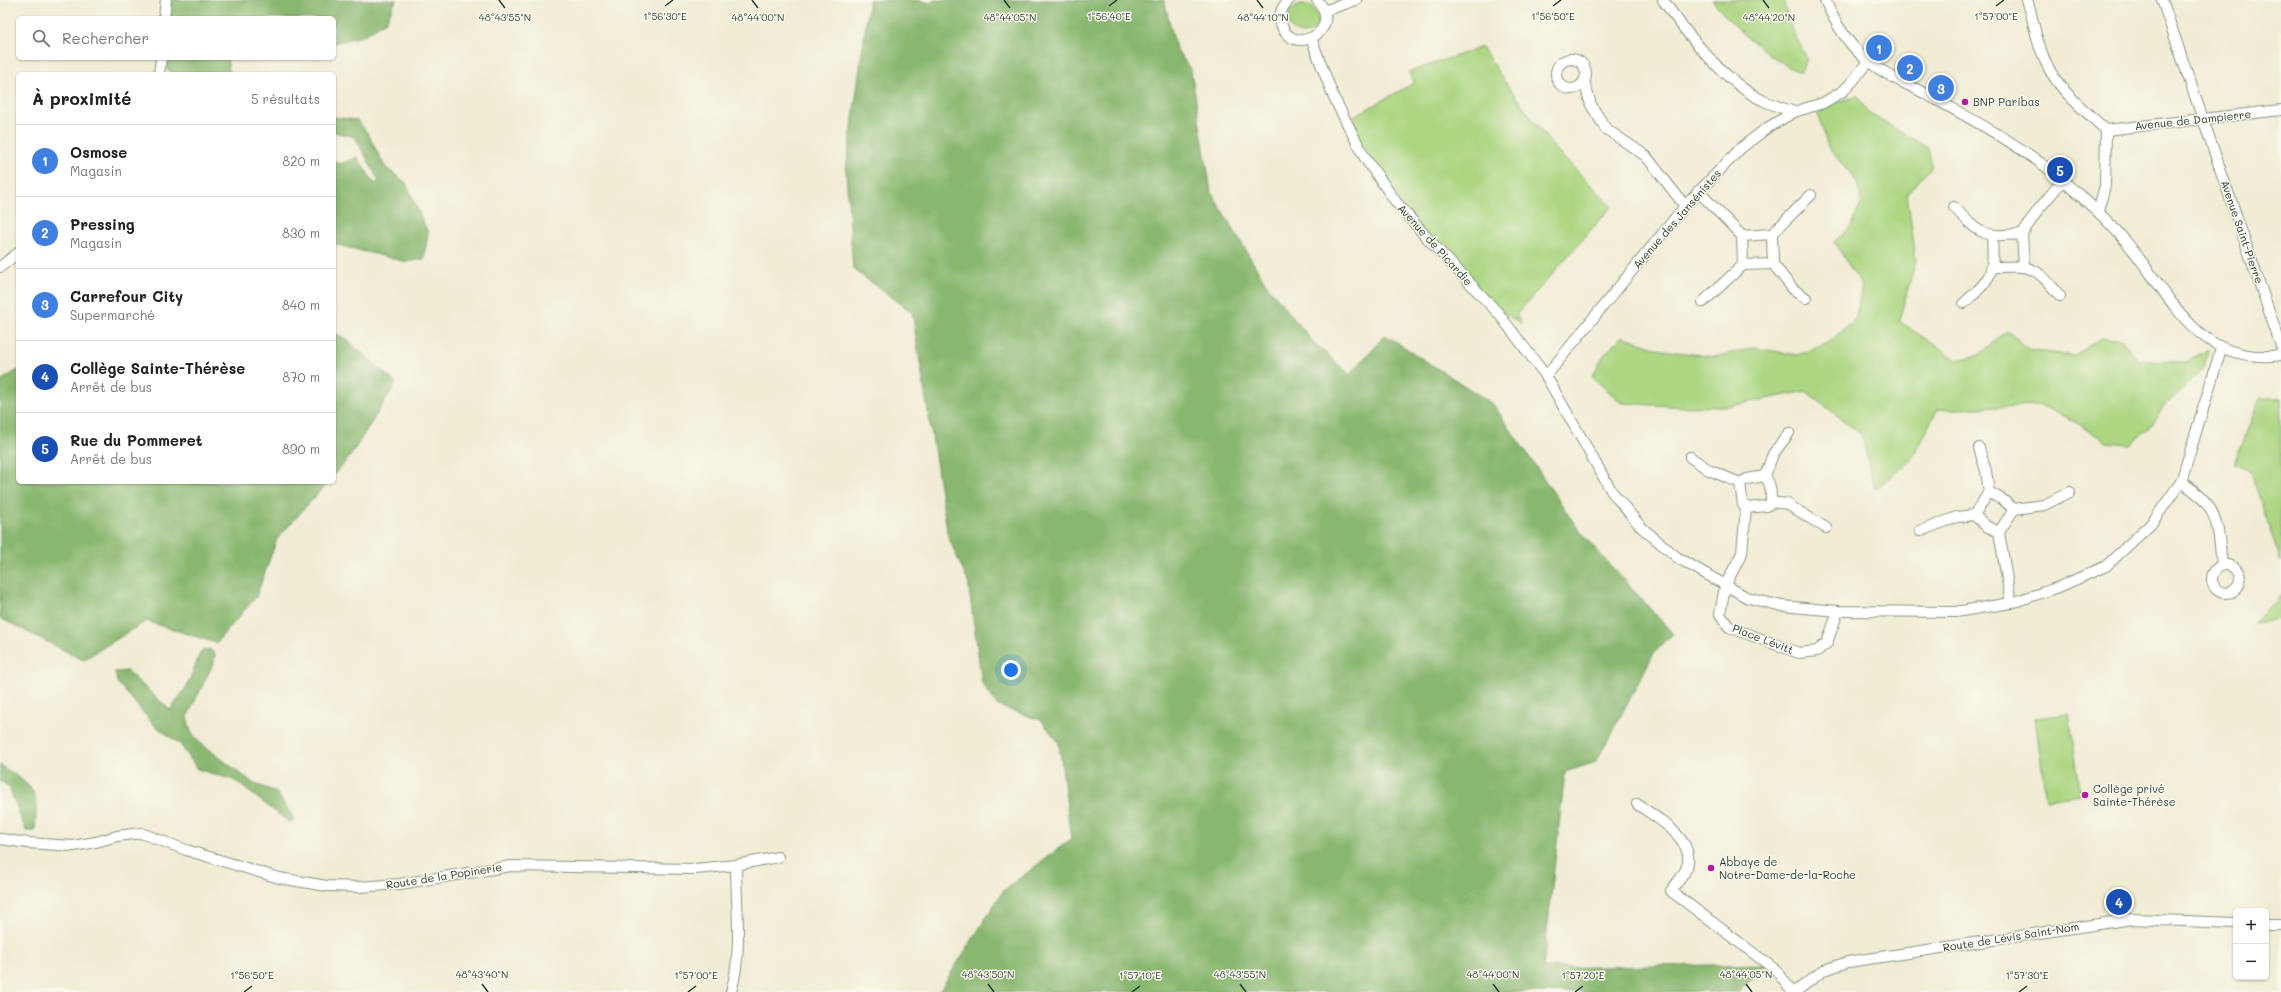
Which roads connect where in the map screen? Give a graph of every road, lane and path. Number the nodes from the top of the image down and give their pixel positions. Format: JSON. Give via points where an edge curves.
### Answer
{"nodes":[{"id":1,"x":166,"y":0,"type":"edge"},
{"id":2,"x":1289,"y":0,"type":"edge"},
{"id":3,"x":1317,"y":0,"type":"edge"},
{"id":4,"x":1356,"y":0,"type":"edge"},
{"id":5,"x":1663,"y":0,"type":"edge"},
{"id":6,"x":1825,"y":0,"type":"edge"},
{"id":7,"x":2027,"y":0,"type":"edge"},
{"id":8,"x":2162,"y":0,"type":"edge"},
{"id":9,"x":1324,"y":11,"type":"junction"},
{"id":10,"x":164,"y":16,"type":"edge"},
{"id":11,"x":1311,"y":38,"type":"junction"},
{"id":12,"x":161,"y":60,"type":"edge"},
{"id":13,"x":1868,"y":61,"type":"junction"},
{"id":14,"x":159,"y":72,"type":"edge"},
{"id":15,"x":1584,"y":81,"type":"dead end"},
{"id":16,"x":2281,"y":110,"type":"edge"},
{"id":17,"x":1794,"y":112,"type":"junction"},
{"id":18,"x":2203,"y":118,"type":"junction"},
{"id":19,"x":2106,"y":130,"type":"junction"},
{"id":20,"x":2063,"y":180,"type":"junction"},
{"id":21,"x":1698,"y":191,"type":"junction"},
{"id":22,"x":1811,"y":195,"type":"dead end"},
{"id":23,"x":1685,"y":206,"type":"junction"},
{"id":24,"x":1954,"y":207,"type":"dead end"},
{"id":25,"x":2098,"y":210,"type":"junction"},
{"id":26,"x":1772,"y":234,"type":"junction"},
{"id":27,"x":2022,"y":234,"type":"junction"},
{"id":28,"x":1742,"y":236,"type":"junction"},
{"id":29,"x":1992,"y":236,"type":"junction"},
{"id":30,"x":16,"y":255,"type":"edge"},
{"id":31,"x":1773,"y":264,"type":"junction"},
{"id":32,"x":1743,"y":265,"type":"junction"},
{"id":33,"x":2024,"y":266,"type":"junction"},
{"id":34,"x":0,"y":267,"type":"edge"},
{"id":35,"x":1993,"y":267,"type":"junction"},
{"id":36,"x":2060,"y":296,"type":"dead end"},
{"id":37,"x":1806,"y":298,"type":"dead end"},
{"id":38,"x":1703,"y":302,"type":"dead end"},
{"id":39,"x":1964,"y":303,"type":"dead end"},
{"id":40,"x":2281,"y":346,"type":"edge"},
{"id":41,"x":2221,"y":349,"type":"junction"},
{"id":42,"x":2281,"y":355,"type":"edge"},
{"id":43,"x":1546,"y":376,"type":"junction"},
{"id":44,"x":1789,"y":433,"type":"dead end"},
{"id":45,"x":1979,"y":448,"type":"dead end"},
{"id":46,"x":1690,"y":458,"type":"dead end"},
{"id":47,"x":1765,"y":476,"type":"junction"},
{"id":48,"x":2181,"y":482,"type":"junction"},
{"id":49,"x":1740,"y":483,"type":"junction"},
{"id":50,"x":1989,"y":492,"type":"junction"},
{"id":51,"x":2070,"y":492,"type":"dead end"},
{"id":52,"x":1771,"y":502,"type":"junction"},
{"id":53,"x":1746,"y":508,"type":"junction"},
{"id":54,"x":2014,"y":509,"type":"junction"},
{"id":55,"x":1974,"y":515,"type":"junction"},
{"id":56,"x":1826,"y":528,"type":"dead end"},
{"id":57,"x":1920,"y":532,"type":"dead end"},
{"id":58,"x":1999,"y":532,"type":"junction"},
{"id":59,"x":2222,"y":565,"type":"dead end"},
{"id":60,"x":1725,"y":586,"type":"junction"},
{"id":61,"x":2011,"y":603,"type":"junction"},
{"id":62,"x":1838,"y":611,"type":"junction"},
{"id":63,"x":1637,"y":804,"type":"dead end"},
{"id":64,"x":0,"y":839,"type":"edge"},
{"id":65,"x":778,"y":857,"type":"dead end"},
{"id":66,"x":736,"y":865,"type":"junction"},
{"id":67,"x":2233,"y":923,"type":"edge"},
{"id":68,"x":2269,"y":924,"type":"edge"},
{"id":69,"x":2281,"y":925,"type":"edge"},
{"id":70,"x":731,"y":992,"type":"edge"},
{"id":71,"x":1794,"y":992,"type":"edge"}],
"edges":[{"from":1,"to":10,"type":"street"},
{"from":2,"to":11,"type":"street","via":[[1280,14],[1282,27],[1291,37],[1304,40]]},
{"from":3,"to":9,"type":"street"},
{"from":4,"to":9,"type":"street"},
{"from":5,"to":17,"type":"street","via":[[1682,27],[1731,77],[1761,100]]},
{"from":6,"to":13,"type":"street","via":[[1847,39]]},
{"from":7,"to":19,"type":"street","via":[[2041,52],[2049,70],[2076,104]]},
{"from":8,"to":18,"type":"street","name":"Avenue Saint-Pierre"},
{"from":9,"to":11,"type":"street","via":[[1324,24]]},
{"from":11,"to":43,"type":"street","name":"Avenue de Picardie","via":[[1334,98],[1365,158],[1428,240],[1499,314]]},
{"from":12,"to":14,"type":"street"},
{"from":13,"to":17,"type":"street","name":"Avenue des Jansénistes","via":[[1853,82],[1842,91],[1823,103]]},
{"from":13,"to":20,"type":"street","via":[[1992,131],[2038,160]]},
{"from":15,"to":23,"type":"street","via":[[1590,105],[1606,129],[1646,156]]},
{"from":16,"to":18,"type":"street","name":"Avenue de Dampierre"},
{"from":17,"to":21,"type":"street","name":"Avenue des Jansénistes","via":[[1741,148]]},
{"from":18,"to":19,"type":"street","name":"Avenue de Dampierre"},
{"from":18,"to":40,"type":"street","name":"Avenue Saint-Pierre"},
{"from":19,"to":25,"type":"street","via":[[2105,186]]},
{"from":20,"to":25,"type":"street"},
{"from":20,"to":27,"type":"street"},
{"from":21,"to":23,"type":"street","name":"Avenue des Jansénistes"},
{"from":21,"to":28,"type":"street"},
{"from":22,"to":26,"type":"street"},
{"from":23,"to":43,"type":"street","name":"Avenue des Jansénistes"},
{"from":24,"to":29,"type":"street","via":[[1973,228]]},
{"from":25,"to":41,"type":"street","via":[[2128,244],[2187,322]]},
{"from":26,"to":28,"type":"street"},
{"from":26,"to":31,"type":"street"},
{"from":27,"to":29,"type":"street"},
{"from":27,"to":33,"type":"street"},
{"from":28,"to":32,"type":"street"},
{"from":29,"to":35,"type":"street"},
{"from":30,"to":34,"type":"street"},
{"from":31,"to":32,"type":"street"},
{"from":31,"to":37,"type":"street","via":[[1793,289]]},
{"from":32,"to":38,"type":"street"},
{"from":33,"to":35,"type":"street"},
{"from":33,"to":36,"type":"street","via":[[2041,273]]},
{"from":35,"to":39,"type":"street","via":[[1985,284]]},
{"from":41,"to":42,"type":"street","via":[[2252,356]]},
{"from":41,"to":48,"type":"street","name":"Avenue de Picardie"},
{"from":43,"to":60,"type":"street","name":"Avenue de Picardie","via":[[1612,492],[1641,527],[1678,558]]},
{"from":44,"to":47,"type":"street","via":[[1772,454]]},
{"from":45,"to":50,"type":"street"},
{"from":46,"to":49,"type":"street","via":[[1709,470]]},
{"from":47,"to":49,"type":"street"},
{"from":47,"to":52,"type":"street","via":[[1770,482]]},
{"from":48,"to":59,"type":"street","via":[[2198,492],[2214,514],[2220,539]]},
{"from":48,"to":61,"type":"street","name":"Avenue de Picardie","via":[[2151,524],[2106,566],[2059,588]]},
{"from":49,"to":53,"type":"street","via":[[1743,505]]},
{"from":50,"to":54,"type":"street"},
{"from":50,"to":55,"type":"street"},
{"from":51,"to":54,"type":"street","via":[[2044,505]]},
{"from":52,"to":53,"type":"street","via":[[1767,506]]},
{"from":52,"to":56,"type":"street","via":[[1787,504]]},
{"from":53,"to":60,"type":"street","name":"Place Lévitt","via":[[1742,553]]},
{"from":54,"to":58,"type":"street"},
{"from":55,"to":57,"type":"street","via":[[1957,517]]},
{"from":55,"to":58,"type":"street","via":[[1986,526]]},
{"from":58,"to":61,"type":"street"},
{"from":60,"to":62,"type":"street","name":"Avenue de Picardie","via":[[1748,598]]},
{"from":60,"to":62,"type":"street","name":"Place Lévitt","via":[[1720,614],[1729,627],[1799,653],[1817,651],[1827,643]]},
{"from":61,"to":62,"type":"street","name":"Avenue de Picardie","via":[[1955,612]]},
{"from":63,"to":71,"type":"street","via":[[1674,830],[1688,851],[1689,862],[1685,872],[1671,891],[1777,971]]},
{"from":64,"to":66,"type":"street","name":"Route de la Popinerie","via":[[28,844],[73,846],[141,833],[186,850],[279,878],[327,886],[400,884],[511,866],[695,869]]},
{"from":65,"to":66,"type":"street","name":"Route de la Popinerie"},
{"from":66,"to":70,"type":"street","via":[[738,936],[735,977]]},
{"from":67,"to":71,"type":"street","name":"Route de Lévis Saint-Nom","via":[[2132,919],[2049,930],[1848,962],[1824,970]]},
{"from":68,"to":69,"type":"street"}]}
